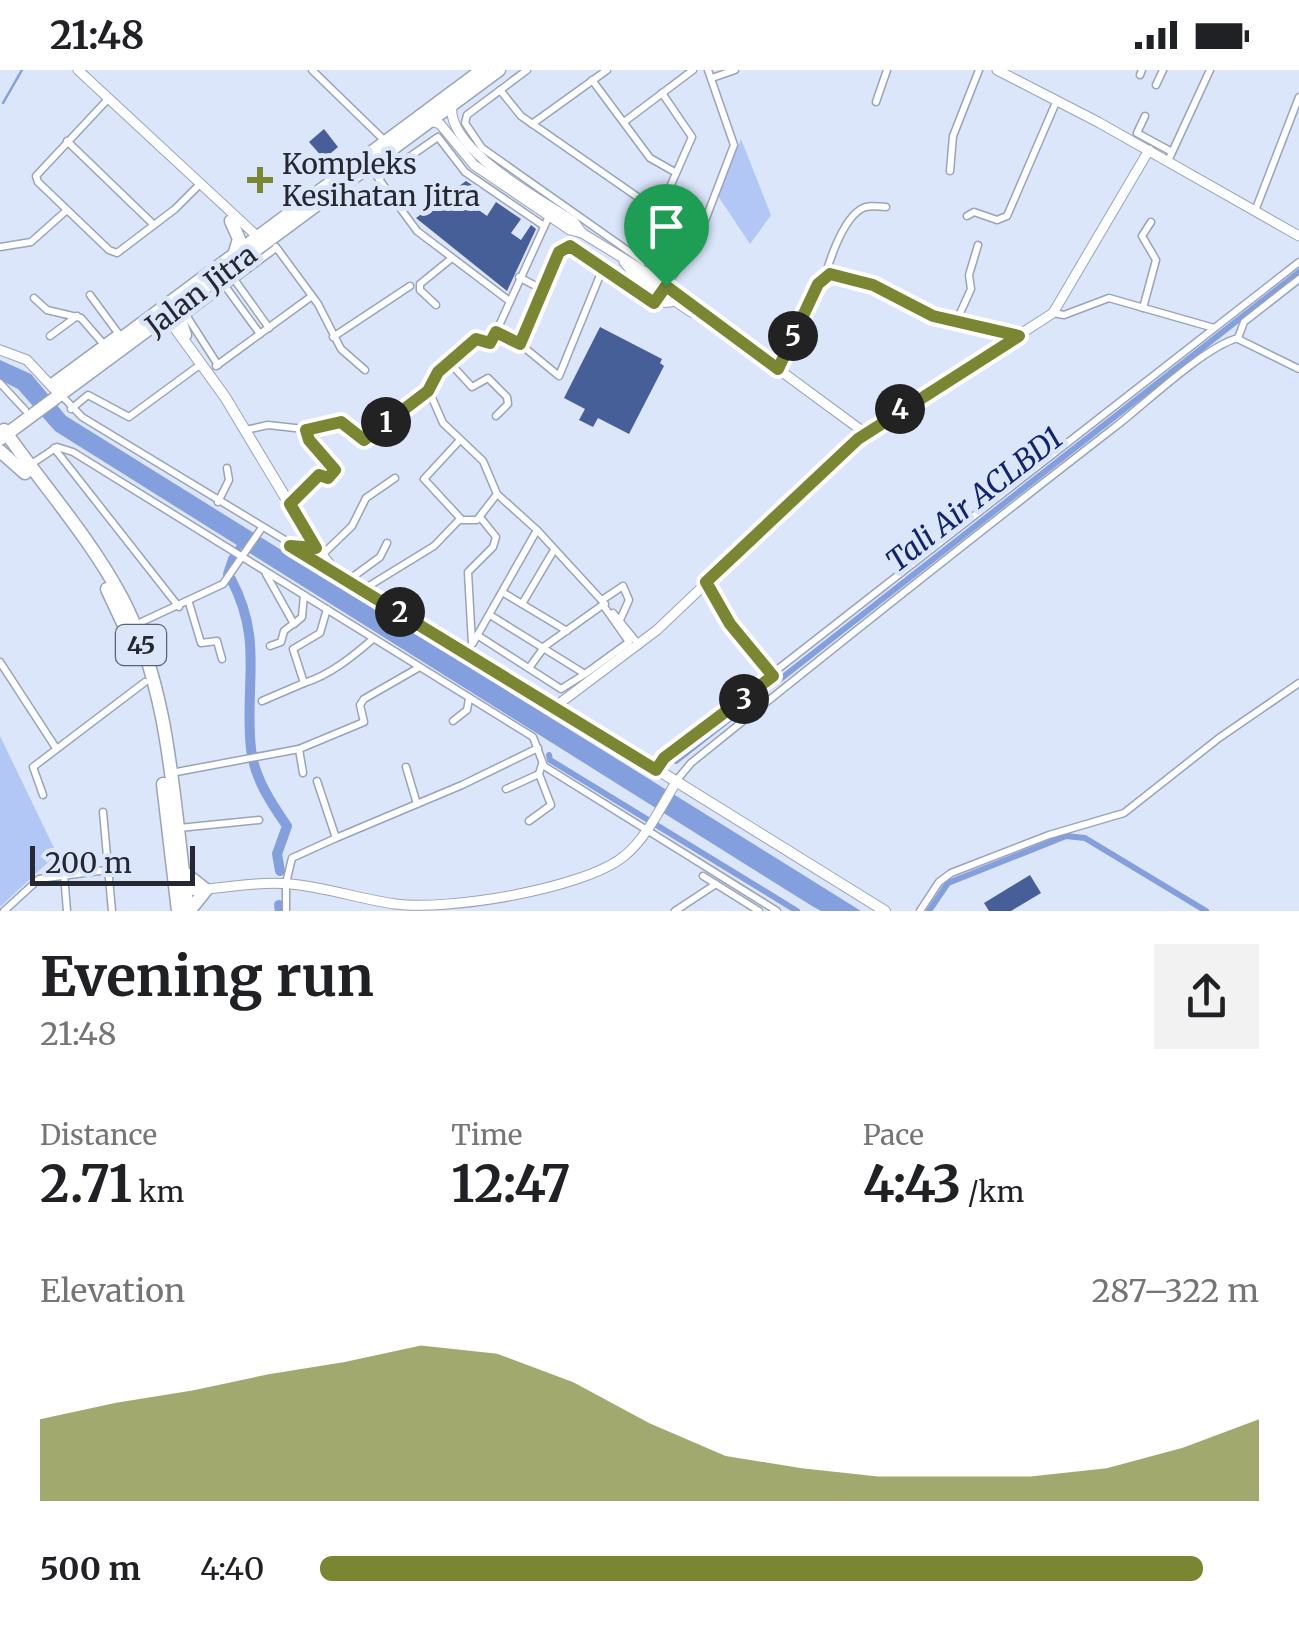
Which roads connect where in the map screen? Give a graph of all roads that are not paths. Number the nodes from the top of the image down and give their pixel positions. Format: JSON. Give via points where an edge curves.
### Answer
{"nodes":[{"id":1,"x":78,"y":70,"type":"edge"},
{"id":2,"x":312,"y":70,"type":"edge"},
{"id":3,"x":482,"y":70,"type":"edge"},
{"id":4,"x":498,"y":70,"type":"edge"},
{"id":5,"x":527,"y":70,"type":"edge"},
{"id":6,"x":606,"y":70,"type":"edge"},
{"id":7,"x":693,"y":70,"type":"edge"},
{"id":8,"x":735,"y":70,"type":"edge"},
{"id":9,"x":887,"y":70,"type":"edge"},
{"id":10,"x":979,"y":70,"type":"edge"},
{"id":11,"x":997,"y":70,"type":"edge"},
{"id":12,"x":1163,"y":70,"type":"edge"},
{"id":13,"x":1210,"y":70,"type":"edge"},
{"id":14,"x":710,"y":74,"type":"edge"},
{"id":15,"x":592,"y":80,"type":"junction"},
{"id":16,"x":1156,"y":85,"type":"dead end"},
{"id":17,"x":500,"y":90,"type":"junction"},
{"id":18,"x":662,"y":93,"type":"junction"},
{"id":19,"x":1299,"y":96,"type":"edge"},
{"id":20,"x":109,"y":98,"type":"junction"},
{"id":21,"x":1057,"y":100,"type":"junction"},
{"id":22,"x":876,"y":102,"type":"dead end"},
{"id":23,"x":452,"y":105,"type":"junction"},
{"id":24,"x":1144,"y":116,"type":"dead end"},
{"id":25,"x":428,"y":122,"type":"junction"},
{"id":26,"x":624,"y":122,"type":"junction"},
{"id":27,"x":532,"y":124,"type":"junction"},
{"id":28,"x":68,"y":141,"type":"junction"},
{"id":29,"x":386,"y":142,"type":"junction"},
{"id":30,"x":1149,"y":150,"type":"junction"},
{"id":31,"x":1170,"y":157,"type":"junction"},
{"id":32,"x":369,"y":166,"type":"junction"},
{"id":33,"x":674,"y":171,"type":"junction"},
{"id":34,"x":950,"y":171,"type":"dead end"},
{"id":35,"x":378,"y":178,"type":"junction"},
{"id":36,"x":200,"y":185,"type":"junction"},
{"id":37,"x":218,"y":203,"type":"junction"},
{"id":38,"x":886,"y":207,"type":"dead end"},
{"id":39,"x":67,"y":210,"type":"junction"},
{"id":40,"x":1254,"y":211,"type":"junction"},
{"id":41,"x":659,"y":212,"type":"junction"},
{"id":42,"x":967,"y":216,"type":"dead end"},
{"id":43,"x":549,"y":217,"type":"junction"},
{"id":44,"x":231,"y":221,"type":"junction"},
{"id":45,"x":1151,"y":222,"type":"dead end"},
{"id":46,"x":154,"y":225,"type":"junction"},
{"id":47,"x":1299,"y":236,"type":"edge"},
{"id":48,"x":698,"y":239,"type":"junction"},
{"id":49,"x":263,"y":242,"type":"junction"},
{"id":50,"x":978,"y":246,"type":"dead end"},
{"id":51,"x":0,"y":247,"type":"edge"},
{"id":52,"x":234,"y":255,"type":"junction"},
{"id":53,"x":452,"y":258,"type":"junction"},
{"id":54,"x":622,"y":260,"type":"junction"},
{"id":55,"x":644,"y":262,"type":"dead end"},
{"id":56,"x":1299,"y":262,"type":"edge"},
{"id":57,"x":603,"y":268,"type":"junction"},
{"id":58,"x":825,"y":276,"type":"junction"},
{"id":59,"x":519,"y":278,"type":"junction"},
{"id":60,"x":234,"y":279,"type":"junction"},
{"id":61,"x":1299,"y":279,"type":"edge"},
{"id":62,"x":645,"y":280,"type":"junction"},
{"id":63,"x":225,"y":286,"type":"junction"},
{"id":64,"x":410,"y":286,"type":"dead end"},
{"id":65,"x":664,"y":289,"type":"junction"},
{"id":66,"x":543,"y":290,"type":"junction"},
{"id":67,"x":90,"y":295,"type":"dead end"},
{"id":68,"x":312,"y":296,"type":"junction"},
{"id":69,"x":34,"y":298,"type":"dead end"},
{"id":70,"x":508,"y":300,"type":"junction"},
{"id":71,"x":674,"y":302,"type":"junction"},
{"id":72,"x":654,"y":303,"type":"junction"},
{"id":73,"x":436,"y":304,"type":"dead end"},
{"id":74,"x":183,"y":305,"type":"junction"},
{"id":75,"x":1144,"y":308,"type":"junction"},
{"id":76,"x":1053,"y":313,"type":"junction"},
{"id":77,"x":164,"y":314,"type":"junction"},
{"id":78,"x":77,"y":316,"type":"junction"},
{"id":79,"x":106,"y":317,"type":"junction"},
{"id":80,"x":956,"y":320,"type":"junction"},
{"id":81,"x":92,"y":328,"type":"junction"},
{"id":82,"x":269,"y":328,"type":"junction"},
{"id":83,"x":1214,"y":328,"type":"junction"},
{"id":84,"x":496,"y":332,"type":"junction"},
{"id":85,"x":724,"y":332,"type":"junction"},
{"id":86,"x":260,"y":334,"type":"junction"},
{"id":87,"x":50,"y":336,"type":"dead end"},
{"id":88,"x":120,"y":336,"type":"junction"},
{"id":89,"x":184,"y":336,"type":"junction"},
{"id":90,"x":1019,"y":336,"type":"junction"},
{"id":91,"x":333,"y":337,"type":"junction"},
{"id":92,"x":1237,"y":338,"type":"junction"},
{"id":93,"x":520,"y":344,"type":"junction"},
{"id":94,"x":105,"y":346,"type":"junction"},
{"id":95,"x":0,"y":350,"type":"edge"},
{"id":96,"x":449,"y":362,"type":"junction"},
{"id":97,"x":207,"y":365,"type":"junction"},
{"id":98,"x":1299,"y":368,"type":"edge"},
{"id":99,"x":778,"y":369,"type":"junction"},
{"id":100,"x":365,"y":370,"type":"dead end"},
{"id":101,"x":0,"y":383,"type":"edge"},
{"id":102,"x":55,"y":390,"type":"junction"},
{"id":103,"x":428,"y":391,"type":"junction"},
{"id":104,"x":71,"y":409,"type":"junction"},
{"id":105,"x":31,"y":411,"type":"junction"},
{"id":106,"x":496,"y":416,"type":"dead end"},
{"id":107,"x":246,"y":430,"type":"junction"},
{"id":108,"x":306,"y":430,"type":"junction"},
{"id":109,"x":865,"y":433,"type":"junction"},
{"id":110,"x":2,"y":435,"type":"edge"},
{"id":111,"x":460,"y":440,"type":"junction"},
{"id":112,"x":54,"y":448,"type":"junction"},
{"id":113,"x":0,"y":451,"type":"edge"},
{"id":114,"x":27,"y":466,"type":"junction"},
{"id":115,"x":227,"y":468,"type":"dead end"},
{"id":116,"x":395,"y":478,"type":"dead end"},
{"id":117,"x":498,"y":494,"type":"junction"},
{"id":118,"x":218,"y":502,"type":"junction"},
{"id":119,"x":290,"y":504,"type":"junction"},
{"id":120,"x":480,"y":517,"type":"junction"},
{"id":121,"x":461,"y":518,"type":"junction"},
{"id":122,"x":976,"y":528,"type":"junction"},
{"id":123,"x":537,"y":530,"type":"junction"},
{"id":124,"x":259,"y":531,"type":"junction"},
{"id":125,"x":387,"y":543,"type":"dead end"},
{"id":126,"x":290,"y":546,"type":"junction"},
{"id":127,"x":554,"y":550,"type":"junction"},
{"id":128,"x":319,"y":552,"type":"junction"},
{"id":129,"x":240,"y":553,"type":"junction"},
{"id":130,"x":262,"y":568,"type":"junction"},
{"id":131,"x":332,"y":568,"type":"junction"},
{"id":132,"x":349,"y":579,"type":"junction"},
{"id":133,"x":706,"y":582,"type":"junction"},
{"id":134,"x":364,"y":590,"type":"junction"},
{"id":135,"x":502,"y":592,"type":"junction"},
{"id":136,"x":304,"y":595,"type":"junction"},
{"id":137,"x":189,"y":603,"type":"junction"},
{"id":138,"x":603,"y":603,"type":"junction"},
{"id":139,"x":522,"y":604,"type":"junction"},
{"id":140,"x":179,"y":607,"type":"junction"},
{"id":141,"x":327,"y":610,"type":"junction"},
{"id":142,"x":490,"y":614,"type":"junction"},
{"id":143,"x":620,"y":620,"type":"junction"},
{"id":144,"x":294,"y":624,"type":"junction"},
{"id":145,"x":134,"y":625,"type":"junction"},
{"id":146,"x":568,"y":630,"type":"junction"},
{"id":147,"x":477,"y":636,"type":"junction"},
{"id":148,"x":372,"y":639,"type":"junction"},
{"id":149,"x":639,"y":645,"type":"junction"},
{"id":150,"x":270,"y":646,"type":"dead end"},
{"id":151,"x":470,"y":648,"type":"junction"},
{"id":152,"x":543,"y":649,"type":"junction"},
{"id":153,"x":222,"y":659,"type":"dead end"},
{"id":154,"x":0,"y":662,"type":"edge"},
{"id":155,"x":420,"y":668,"type":"junction"},
{"id":156,"x":529,"y":668,"type":"junction"},
{"id":157,"x":584,"y":674,"type":"junction"},
{"id":158,"x":773,"y":676,"type":"junction"},
{"id":159,"x":145,"y":682,"type":"junction"},
{"id":160,"x":304,"y":683,"type":"junction"},
{"id":161,"x":1299,"y":683,"type":"edge"},
{"id":162,"x":469,"y":699,"type":"junction"},
{"id":163,"x":262,"y":701,"type":"dead end"},
{"id":164,"x":556,"y":706,"type":"junction"},
{"id":165,"x":453,"y":721,"type":"dead end"},
{"id":166,"x":56,"y":748,"type":"junction"},
{"id":167,"x":538,"y":748,"type":"junction"},
{"id":168,"x":298,"y":749,"type":"junction"},
{"id":169,"x":542,"y":764,"type":"junction"},
{"id":170,"x":406,"y":767,"type":"dead end"},
{"id":171,"x":656,"y":770,"type":"junction"},
{"id":172,"x":170,"y":773,"type":"junction"},
{"id":173,"x":303,"y":773,"type":"dead end"},
{"id":174,"x":540,"y":774,"type":"junction"},
{"id":175,"x":317,"y":781,"type":"dead end"},
{"id":176,"x":674,"y":784,"type":"junction"},
{"id":177,"x":506,"y":789,"type":"dead end"},
{"id":178,"x":43,"y":795,"type":"dead end"},
{"id":179,"x":418,"y":804,"type":"junction"},
{"id":180,"x":102,"y":812,"type":"dead end"},
{"id":181,"x":258,"y":820,"type":"dead end"},
{"id":182,"x":529,"y":820,"type":"dead end"},
{"id":183,"x":178,"y":828,"type":"junction"},
{"id":184,"x":647,"y":829,"type":"junction"},
{"id":185,"x":336,"y":838,"type":"junction"},
{"id":186,"x":108,"y":870,"type":"junction"},
{"id":187,"x":182,"y":871,"type":"junction"},
{"id":188,"x":64,"y":874,"type":"junction"},
{"id":189,"x":703,"y":876,"type":"dead end"},
{"id":190,"x":286,"y":884,"type":"junction"},
{"id":191,"x":716,"y":884,"type":"junction"},
{"id":192,"x":206,"y":890,"type":"junction"},
{"id":193,"x":180,"y":891,"type":"junction"},
{"id":194,"x":12,"y":904,"type":"junction"},
{"id":195,"x":774,"y":910,"type":"edge"},
{"id":196,"x":4,"y":911,"type":"edge"},
{"id":197,"x":19,"y":911,"type":"edge"},
{"id":198,"x":67,"y":911,"type":"edge"},
{"id":199,"x":112,"y":911,"type":"edge"},
{"id":200,"x":178,"y":911,"type":"edge"},
{"id":201,"x":188,"y":911,"type":"edge"},
{"id":202,"x":286,"y":911,"type":"edge"},
{"id":203,"x":676,"y":911,"type":"edge"},
{"id":204,"x":759,"y":911,"type":"edge"},
{"id":205,"x":884,"y":911,"type":"edge"},
{"id":206,"x":920,"y":911,"type":"edge"}],
"edges":[{"from":1,"to":20,"type":"street"},
{"from":2,"to":29,"type":"street"},
{"from":3,"to":29,"type":"highway","name":"Jalan Jitra"},
{"from":4,"to":23,"type":"highway","name":"Jalan Jitra"},
{"from":5,"to":17,"type":"street"},
{"from":6,"to":15,"type":"street"},
{"from":7,"to":18,"type":"street"},
{"from":8,"to":14,"type":"street"},
{"from":9,"to":22,"type":"street"},
{"from":10,"to":34,"type":"street","via":[[953,136]]},
{"from":11,"to":21,"type":"street"},
{"from":12,"to":16,"type":"street"},
{"from":13,"to":31,"type":"street"},
{"from":14,"to":48,"type":"street","via":[[734,145]]},
{"from":15,"to":26,"type":"street"},
{"from":15,"to":27,"type":"street"},
{"from":17,"to":27,"type":"street"},
{"from":17,"to":55,"type":"street","via":[[467,115],[487,151]]},
{"from":18,"to":26,"type":"street"},
{"from":18,"to":33,"type":"street","via":[[692,135]]},
{"from":19,"to":40,"type":"street"},
{"from":20,"to":28,"type":"street"},
{"from":20,"to":36,"type":"street"},
{"from":21,"to":30,"type":"street"},
{"from":21,"to":42,"type":"street","via":[[1007,216]]},
{"from":23,"to":25,"type":"highway","name":"Jalan Jitra"},
{"from":23,"to":43,"type":"street","via":[[452,120],[476,154]]},
{"from":24,"to":31,"type":"street","via":[[1137,134]]},
{"from":25,"to":32,"type":"highway","name":"Jalan Jitra"},
{"from":25,"to":43,"type":"street","via":[[440,124],[474,165]]},
{"from":26,"to":33,"type":"street","via":[[650,158]]},
{"from":27,"to":41,"type":"street"},
{"from":28,"to":39,"type":"street","via":[[36,179]]},
{"from":28,"to":46,"type":"street"},
{"from":29,"to":49,"type":"highway","name":"Jalan Jitra"},
{"from":30,"to":31,"type":"street"},
{"from":30,"to":76,"type":"street"},
{"from":31,"to":40,"type":"street"},
{"from":32,"to":35,"type":"street"},
{"from":32,"to":49,"type":"highway","name":"Jalan Jitra"},
{"from":33,"to":41,"type":"street"},
{"from":35,"to":43,"type":"street","via":[[438,137],[465,172]]},
{"from":35,"to":53,"type":"street","via":[[417,231]]},
{"from":36,"to":37,"type":"street"},
{"from":36,"to":46,"type":"street"},
{"from":37,"to":44,"type":"street"},
{"from":37,"to":49,"type":"street"},
{"from":38,"to":58,"type":"street","via":[[858,212]]},
{"from":39,"to":46,"type":"street","via":[[113,252]]},
{"from":39,"to":51,"type":"street","via":[[31,242]]},
{"from":40,"to":47,"type":"street"},
{"from":41,"to":48,"type":"street"},
{"from":43,"to":54,"type":"street"},
{"from":43,"to":59,"type":"street"},
{"from":44,"to":49,"type":"street"},
{"from":44,"to":52,"type":"highway","via":[[239,239]]},
{"from":45,"to":75,"type":"street","via":[[1142,236],[1156,263]]},
{"from":48,"to":65,"type":"street"},
{"from":49,"to":52,"type":"highway","name":"Jalan Jitra"},
{"from":49,"to":60,"type":"street"},
{"from":49,"to":68,"type":"street"},
{"from":49,"to":74,"type":"highway","name":"Jalan Jitra"},
{"from":50,"to":80,"type":"street","via":[[971,289]]},
{"from":52,"to":77,"type":"highway","name":"Jalan Jitra"},
{"from":53,"to":70,"type":"street"},
{"from":53,"to":73,"type":"street","via":[[420,284]]},
{"from":54,"to":62,"type":"street"},
{"from":54,"to":65,"type":"street"},
{"from":56,"to":83,"type":"street"},
{"from":57,"to":66,"type":"street","via":[[564,247]]},
{"from":57,"to":72,"type":"street"},
{"from":57,"to":93,"type":"street","via":[[556,377]]},
{"from":58,"to":80,"type":"street","via":[[873,285],[928,314]]},
{"from":58,"to":99,"type":"street"},
{"from":59,"to":66,"type":"street"},
{"from":59,"to":70,"type":"street"},
{"from":60,"to":63,"type":"street"},
{"from":60,"to":82,"type":"street"},
{"from":61,"to":92,"type":"street","via":[[1244,322]]},
{"from":62,"to":65,"type":"street"},
{"from":62,"to":72,"type":"street"},
{"from":63,"to":86,"type":"street"},
{"from":63,"to":97,"type":"street","via":[[186,318]]},
{"from":64,"to":91,"type":"street"},
{"from":65,"to":71,"type":"street"},
{"from":65,"to":72,"type":"street"},
{"from":65,"to":85,"type":"street"},
{"from":66,"to":93,"type":"street"},
{"from":67,"to":79,"type":"street"},
{"from":68,"to":82,"type":"street"},
{"from":68,"to":91,"type":"street"},
{"from":69,"to":78,"type":"street","via":[[47,310]]},
{"from":70,"to":84,"type":"street"},
{"from":71,"to":72,"type":"street"},
{"from":71,"to":85,"type":"street"},
{"from":74,"to":77,"type":"highway","name":"Jalan Jitra"},
{"from":74,"to":89,"type":"highway"},
{"from":75,"to":76,"type":"street","via":[[1110,298]]},
{"from":75,"to":83,"type":"street"},
{"from":76,"to":90,"type":"street"},
{"from":77,"to":88,"type":"highway","name":"Jalan Jitra"},
{"from":77,"to":89,"type":"highway"},
{"from":77,"to":102,"type":"highway","name":"Jalan Jitra"},
{"from":78,"to":81,"type":"street"},
{"from":78,"to":87,"type":"street"},
{"from":79,"to":81,"type":"street"},
{"from":79,"to":88,"type":"street"},
{"from":80,"to":90,"type":"street"},
{"from":81,"to":94,"type":"street"},
{"from":82,"to":86,"type":"street"},
{"from":83,"to":122,"type":"street"},
{"from":84,"to":93,"type":"street"},
{"from":84,"to":96,"type":"street","via":[[490,343],[476,339]]},
{"from":85,"to":99,"type":"street"},
{"from":86,"to":97,"type":"street"},
{"from":88,"to":94,"type":"highway","name":"Jalan Jitra"},
{"from":89,"to":97,"type":"main road"},
{"from":90,"to":109,"type":"street"},
{"from":91,"to":100,"type":"street"},
{"from":92,"to":98,"type":"street"},
{"from":92,"to":122,"type":"street"},
{"from":94,"to":102,"type":"highway","name":"Jalan Jitra"},
{"from":95,"to":102,"type":"street","via":[[26,360]]},
{"from":96,"to":103,"type":"street"},
{"from":96,"to":106,"type":"street","via":[[472,386],[488,378],[507,397]]},
{"from":97,"to":104,"type":"street","via":[[127,418],[88,395]]},
{"from":97,"to":107,"type":"main road"},
{"from":99,"to":109,"type":"street"},
{"from":101,"to":105,"type":"street"},
{"from":102,"to":104,"type":"street"},
{"from":102,"to":105,"type":"highway","name":"Jalan Jitra"},
{"from":103,"to":108,"type":"street","via":[[364,440],[341,422]]},
{"from":103,"to":111,"type":"street"},
{"from":104,"to":118,"type":"street"},
{"from":105,"to":110,"type":"highway","name":"Jalan Jitra"},
{"from":105,"to":114,"type":"highway","via":[[19,437]]},
{"from":107,"to":108,"type":"street"},
{"from":107,"to":119,"type":"main road"},
{"from":108,"to":119,"type":"street","via":[[335,470],[328,478],[319,475]]},
{"from":109,"to":133,"type":"street"},
{"from":110,"to":114,"type":"highway","number":"45"},
{"from":111,"to":117,"type":"street","via":[[483,461]]},
{"from":111,"to":121,"type":"street","via":[[424,479]]},
{"from":112,"to":114,"type":"street"},
{"from":112,"to":129,"type":"street","via":[[73,452]]},
{"from":112,"to":140,"type":"street"},
{"from":113,"to":114,"type":"highway"},
{"from":114,"to":145,"type":"highway","number":"45","via":[[100,562]]},
{"from":114,"to":159,"type":"highway","number":"45","via":[[108,589]]},
{"from":115,"to":118,"type":"street","via":[[230,480]]},
{"from":116,"to":128,"type":"street","via":[[366,498],[346,533]]},
{"from":117,"to":120,"type":"street"},
{"from":117,"to":123,"type":"street"},
{"from":118,"to":124,"type":"street"},
{"from":119,"to":128,"type":"main road"},
{"from":120,"to":121,"type":"street"},
{"from":120,"to":151,"type":"street","via":[[496,537],[468,572]]},
{"from":121,"to":134,"type":"street","via":[[434,546]]},
{"from":122,"to":158,"type":"street"},
{"from":122,"to":176,"type":"street","via":[[691,763]]},
{"from":123,"to":127,"type":"street"},
{"from":123,"to":135,"type":"street"},
{"from":124,"to":126,"type":"street"},
{"from":124,"to":129,"type":"street"},
{"from":125,"to":132,"type":"street","via":[[380,557]]},
{"from":126,"to":128,"type":"street"},
{"from":126,"to":131,"type":"street"},
{"from":127,"to":138,"type":"street"},
{"from":127,"to":139,"type":"street"},
{"from":128,"to":131,"type":"main road"},
{"from":129,"to":130,"type":"street"},
{"from":129,"to":137,"type":"street","via":[[224,584]]},
{"from":130,"to":136,"type":"street"},
{"from":130,"to":144,"type":"street"},
{"from":131,"to":132,"type":"main road"},
{"from":132,"to":134,"type":"main road"},
{"from":133,"to":149,"type":"street"},
{"from":133,"to":158,"type":"street"},
{"from":134,"to":151,"type":"main road"},
{"from":135,"to":139,"type":"street"},
{"from":135,"to":142,"type":"street"},
{"from":136,"to":141,"type":"street"},
{"from":136,"to":144,"type":"street"},
{"from":137,"to":140,"type":"street"},
{"from":137,"to":153,"type":"street","via":[[201,642],[217,641]]},
{"from":138,"to":143,"type":"street"},
{"from":138,"to":143,"type":"street","via":[[623,586],[630,600]]},
{"from":138,"to":146,"type":"street"},
{"from":138,"to":157,"type":"street","via":[[629,642]]},
{"from":139,"to":146,"type":"street"},
{"from":140,"to":145,"type":"street"},
{"from":141,"to":148,"type":"street"},
{"from":141,"to":160,"type":"street","via":[[320,633],[293,649]]},
{"from":142,"to":147,"type":"street"},
{"from":142,"to":152,"type":"street"},
{"from":143,"to":149,"type":"street"},
{"from":144,"to":150,"type":"street"},
{"from":145,"to":172,"type":"highway","number":"45"},
{"from":146,"to":152,"type":"street"},
{"from":147,"to":151,"type":"street"},
{"from":147,"to":156,"type":"street"},
{"from":148,"to":155,"type":"street"},
{"from":148,"to":160,"type":"street","via":[[328,676]]},
{"from":149,"to":164,"type":"street"},
{"from":151,"to":164,"type":"main road"},
{"from":152,"to":156,"type":"street"},
{"from":152,"to":157,"type":"street"},
{"from":154,"to":166,"type":"street"},
{"from":155,"to":162,"type":"street"},
{"from":155,"to":168,"type":"street","via":[[364,699],[364,722]]},
{"from":156,"to":157,"type":"street","via":[[561,689]]},
{"from":158,"to":171,"type":"street"},
{"from":159,"to":166,"type":"street"},
{"from":159,"to":193,"type":"highway","number":"45"},
{"from":160,"to":163,"type":"street"},
{"from":161,"to":206,"type":"street","via":[[1124,813],[951,873]]},
{"from":162,"to":165,"type":"street","via":[[468,710]]},
{"from":162,"to":167,"type":"street","via":[[533,737]]},
{"from":164,"to":171,"type":"main road"},
{"from":166,"to":178,"type":"street","via":[[32,770]]},
{"from":167,"to":169,"type":"street"},
{"from":167,"to":179,"type":"street"},
{"from":168,"to":172,"type":"street"},
{"from":168,"to":173,"type":"street"},
{"from":169,"to":174,"type":"street"},
{"from":169,"to":184,"type":"street"},
{"from":170,"to":179,"type":"street"},
{"from":171,"to":176,"type":"main road"},
{"from":172,"to":183,"type":"highway","number":"45"},
{"from":174,"to":177,"type":"street"},
{"from":174,"to":182,"type":"street","via":[[550,805]]},
{"from":175,"to":185,"type":"street"},
{"from":176,"to":184,"type":"street"},
{"from":176,"to":205,"type":"main road"},
{"from":179,"to":185,"type":"street"},
{"from":180,"to":186,"type":"street"},
{"from":181,"to":183,"type":"street"},
{"from":183,"to":187,"type":"highway","number":"45"},
{"from":184,"to":190,"type":"street","via":[[622,858],[591,876],[460,904],[394,904]]},
{"from":184,"to":195,"type":"street"},
{"from":185,"to":190,"type":"street","via":[[295,855]]},
{"from":186,"to":188,"type":"street"},
{"from":186,"to":199,"type":"street"},
{"from":187,"to":192,"type":"highway"},
{"from":187,"to":193,"type":"highway","number":"45"},
{"from":188,"to":194,"type":"street","via":[[39,879]]},
{"from":188,"to":198,"type":"street"},
{"from":189,"to":191,"type":"street"},
{"from":190,"to":192,"type":"street"},
{"from":190,"to":202,"type":"street"},
{"from":191,"to":203,"type":"street"},
{"from":191,"to":204,"type":"street"},
{"from":192,"to":193,"type":"street"},
{"from":192,"to":201,"type":"highway"},
{"from":193,"to":200,"type":"highway","number":"45"},
{"from":193,"to":201,"type":"highway","number":"45"},
{"from":194,"to":196,"type":"street"},
{"from":194,"to":197,"type":"street"}]}
